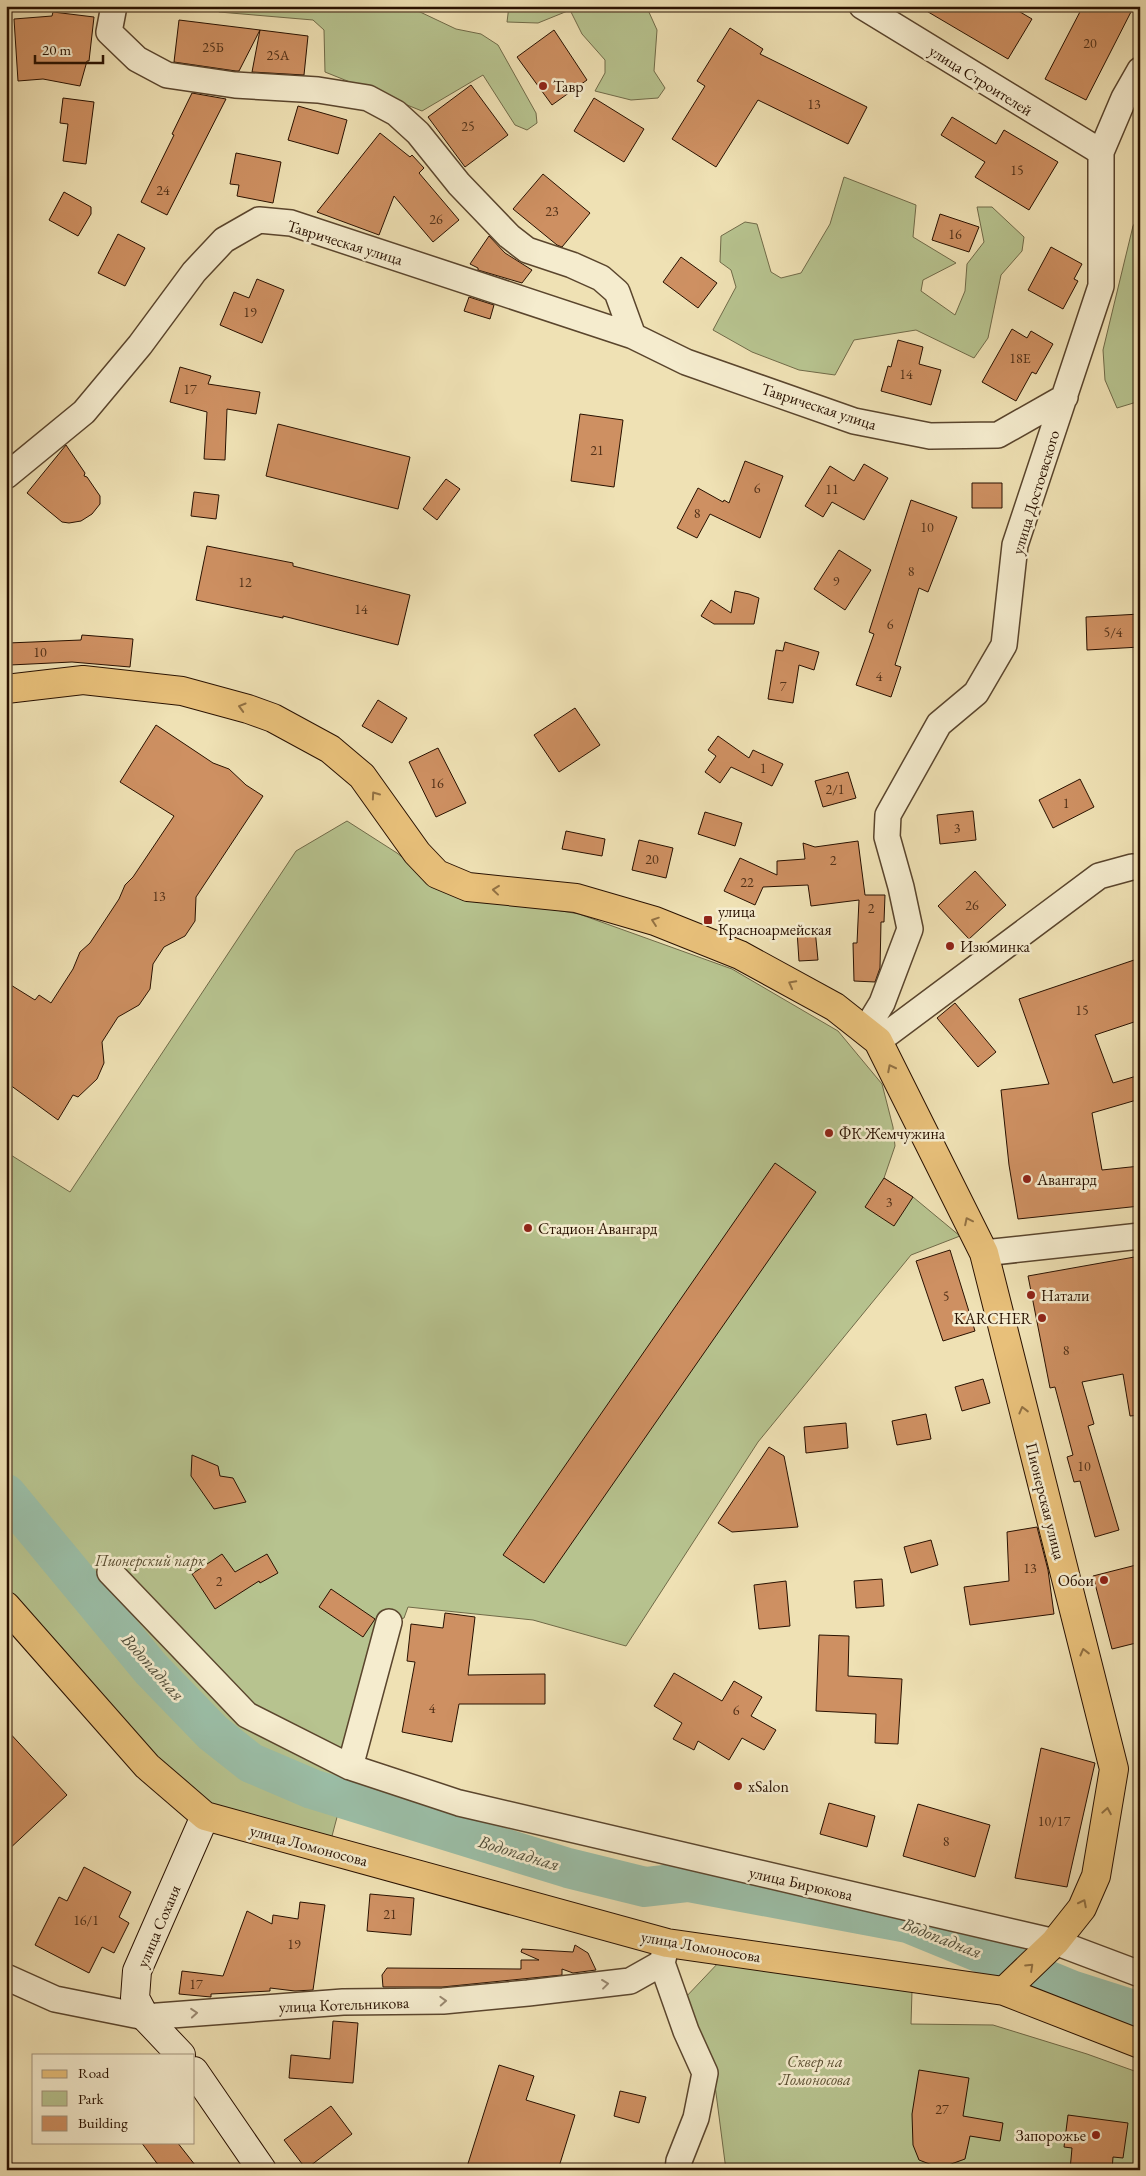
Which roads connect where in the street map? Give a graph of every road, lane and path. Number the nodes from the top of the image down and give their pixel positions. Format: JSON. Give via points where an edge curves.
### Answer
{"nodes":[{"id":1,"x":114,"y":6,"type":"edge"},
{"id":2,"x":862,"y":6,"type":"edge"},
{"id":3,"x":1140,"y":70,"type":"edge"},
{"id":4,"x":1101,"y":152,"type":"junction"},
{"id":5,"x":633,"y":336,"type":"junction"},
{"id":6,"x":1065,"y":397,"type":"junction"},
{"id":7,"x":6,"y":476,"type":"edge"},
{"id":8,"x":6,"y":689,"type":"edge"},
{"id":9,"x":1140,"y":867,"type":"edge"},
{"id":10,"x":871,"y":1036,"type":"junction"},
{"id":11,"x":1140,"y":1236,"type":"edge"},
{"id":12,"x":984,"y":1253,"type":"junction"},
{"id":13,"x":110,"y":1572,"type":"dead end"},
{"id":14,"x":8,"y":1609,"type":"edge"},
{"id":15,"x":389,"y":1622,"type":"dead end"},
{"id":16,"x":350,"y":1767,"type":"junction"},
{"id":17,"x":205,"y":1816,"type":"junction"},
{"id":18,"x":1055,"y":1942,"type":"junction"},
{"id":19,"x":664,"y":1953,"type":"junction"},
{"id":20,"x":1140,"y":1974,"type":"edge"},
{"id":21,"x":6,"y":1977,"type":"edge"},
{"id":22,"x":1004,"y":1991,"type":"junction"},
{"id":23,"x":145,"y":2017,"type":"junction"},
{"id":24,"x":1140,"y":2044,"type":"edge"},
{"id":25,"x":180,"y":2054,"type":"edge"},
{"id":26,"x":195,"y":2072,"type":"edge"},
{"id":27,"x":262,"y":2170,"type":"edge"},
{"id":28,"x":678,"y":2170,"type":"edge"}],
"edges":[{"from":1,"to":5,"type":"street","via":[[109,32],[137,59],[167,75],[368,98],[396,113],[418,133],[459,184],[509,236],[527,250],[601,278],[617,292]]},
{"from":2,"to":4,"type":"street","name":"улица Строителей"},
{"from":3,"to":4,"type":"street","name":"улица Достоевского"},
{"from":4,"to":6,"type":"street","name":"улица Достоевского","via":[[1101,286]]},
{"from":5,"to":6,"type":"street","name":"Таврическая улица","via":[[686,362],[854,421],[930,436],[998,435]]},
{"from":5,"to":7,"type":"street","name":"Таврическая улица","via":[[291,223],[259,220],[224,240],[194,272],[140,345],[84,412]]},
{"from":6,"to":10,"type":"street","name":"улица Достоевского","via":[[1014,545],[1004,645],[976,693],[939,724],[888,816],[886,837],[902,887],[910,929]]},
{"from":10,"to":8,"type":"main road","one_way":true,"via":[[835,1007],[740,956],[655,921],[576,898],[468,887],[437,874],[417,854],[362,776],[330,749],[273,718],[182,691],[83,680]]},
{"from":9,"to":10,"type":"street","via":[[1099,876],[954,986]]},
{"from":12,"to":10,"type":"main road","name":"Пионерская улица","one_way":true,"via":[[913,1111]]},
{"from":11,"to":12,"type":"street"},
{"from":18,"to":12,"type":"main road","name":"Пионерская улица","one_way":true,"via":[[1082,1908],[1096,1876],[1114,1769]]},
{"from":13,"to":16,"type":"street","name":"улица Бирюкова","via":[[247,1716]]},
{"from":14,"to":17,"type":"main road","via":[[147,1766]]},
{"from":15,"to":16,"type":"street"},
{"from":16,"to":18,"type":"street","name":"улица Бирюкова","via":[[459,1803]]},
{"from":17,"to":19,"type":"main road","name":"улица Ломоносова"},
{"from":17,"to":23,"type":"main road","name":"улица Соханя","via":[[138,1971],[135,1998]]},
{"from":18,"to":20,"type":"street","name":"улица Бирюкова"},
{"from":22,"to":18,"type":"main road","name":"Пионерская улица","one_way":true},
{"from":19,"to":22,"type":"main road","name":"улица Ломоносова"},
{"from":23,"to":19,"type":"street","name":"улица Котельникова","one_way":true,"via":[[344,2002],[443,2001],[630,1981]]},
{"from":19,"to":28,"type":"street","via":[[686,2030],[705,2073],[696,2118]]},
{"from":21,"to":23,"type":"street","name":"улица Котельникова","via":[[55,1999]]},
{"from":22,"to":24,"type":"main road","name":"улица Ломоносова"},
{"from":23,"to":25,"type":"main road","name":"улица Соханя"},
{"from":26,"to":27,"type":"main road"}]}
